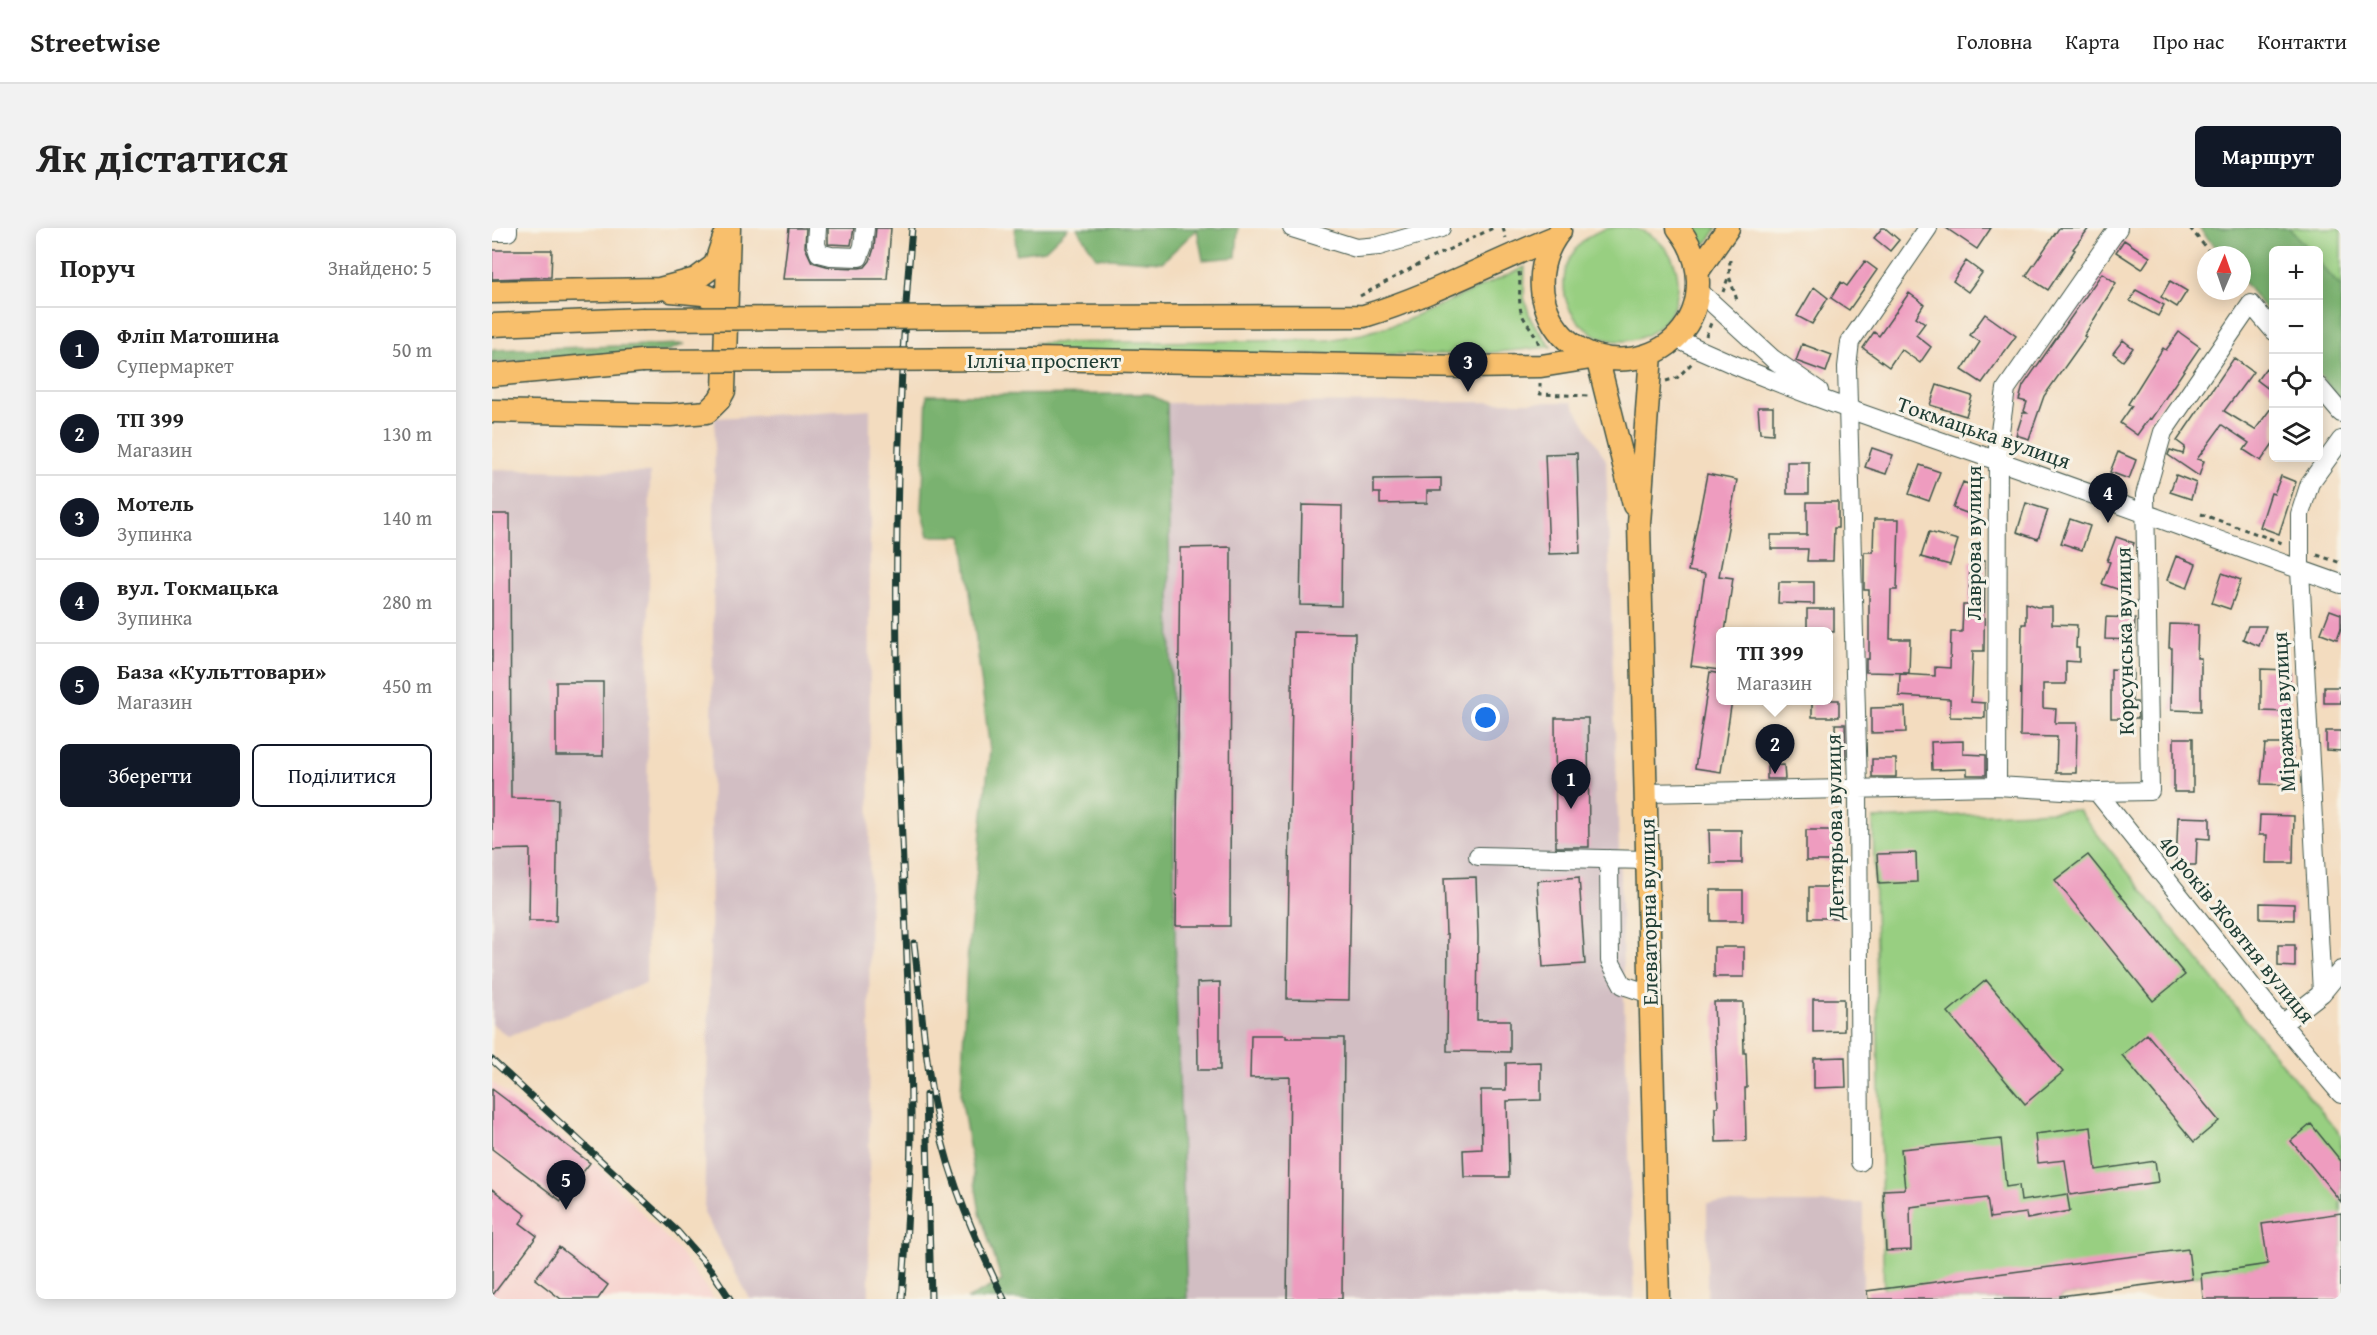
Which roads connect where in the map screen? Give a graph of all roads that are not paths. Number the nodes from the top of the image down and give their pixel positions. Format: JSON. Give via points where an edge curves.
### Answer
{"nodes":[{"id":1,"x":508,"y":228,"type":"edge"},
{"id":2,"x":728,"y":228,"type":"edge"},
{"id":3,"x":818,"y":228,"type":"edge"},
{"id":4,"x":865,"y":228,"type":"edge"},
{"id":5,"x":1292,"y":228,"type":"edge"},
{"id":6,"x":1441,"y":228,"type":"edge"},
{"id":7,"x":1678,"y":228,"type":"edge"},
{"id":8,"x":1728,"y":228,"type":"edge"},
{"id":9,"x":1928,"y":228,"type":"edge"},
{"id":10,"x":2118,"y":228,"type":"edge"},
{"id":11,"x":1555,"y":231,"type":"edge"},
{"id":12,"x":492,"y":232,"type":"edge"},
{"id":13,"x":1404,"y":233,"type":"edge"},
{"id":14,"x":1698,"y":281,"type":"junction"},
{"id":15,"x":659,"y":289,"type":"junction"},
{"id":16,"x":492,"y":292,"type":"edge"},
{"id":17,"x":492,"y":317,"type":"edge"},
{"id":18,"x":642,"y":319,"type":"junction"},
{"id":19,"x":726,"y":322,"type":"junction"},
{"id":20,"x":492,"y":325,"type":"edge"},
{"id":21,"x":2269,"y":325,"type":"edge"},
{"id":22,"x":1675,"y":338,"type":"junction"},
{"id":23,"x":1650,"y":354,"type":"junction"},
{"id":24,"x":1597,"y":357,"type":"junction"},
{"id":25,"x":492,"y":375,"type":"edge"},
{"id":26,"x":2323,"y":391,"type":"edge"},
{"id":27,"x":1848,"y":410,"type":"junction"},
{"id":28,"x":492,"y":411,"type":"edge"},
{"id":29,"x":2341,"y":413,"type":"edge"},
{"id":30,"x":2341,"y":440,"type":"edge"},
{"id":31,"x":1997,"y":461,"type":"junction"},
{"id":32,"x":2146,"y":514,"type":"junction"},
{"id":33,"x":1639,"y":524,"type":"junction"},
{"id":34,"x":2300,"y":570,"type":"junction"},
{"id":35,"x":2341,"y":584,"type":"edge"},
{"id":36,"x":1997,"y":786,"type":"junction"},
{"id":37,"x":1858,"y":789,"type":"junction"},
{"id":38,"x":2097,"y":792,"type":"junction"},
{"id":39,"x":1645,"y":793,"type":"junction"},
{"id":40,"x":1478,"y":856,"type":"dead end"},
{"id":41,"x":1610,"y":859,"type":"junction"},
{"id":42,"x":1647,"y":860,"type":"junction"},
{"id":43,"x":2341,"y":970,"type":"edge"},
{"id":44,"x":2322,"y":993,"type":"junction"},
{"id":45,"x":1650,"y":994,"type":"junction"},
{"id":46,"x":2282,"y":1024,"type":"junction"},
{"id":47,"x":2341,"y":1094,"type":"edge"},
{"id":48,"x":1860,"y":1162,"type":"dead end"},
{"id":49,"x":1658,"y":1299,"type":"edge"}],
"edges":[{"from":1,"to":12,"type":"street","via":[[508,232]]},
{"from":2,"to":15,"type":"main road","via":[[715,265],[696,279]]},
{"from":2,"to":19,"type":"main road"},
{"from":3,"to":4,"type":"street","via":[[819,253],[858,265]]},
{"from":5,"to":13,"type":"street","via":[[1356,248],[1379,246]]},
{"from":6,"to":13,"type":"street"},
{"from":7,"to":14,"type":"main road","via":[[1692,249]]},
{"from":8,"to":14,"type":"main road"},
{"from":9,"to":27,"type":"street","name":"Дегтярьова вулиця","via":[[1850,342]]},
{"from":10,"to":31,"type":"street","name":"Лаврова вулиця","via":[[2006,389]]},
{"from":11,"to":18,"type":"main road","name":"Ілліча проспект","bridge":true,"via":[[1404,304],[1364,316]]},
{"from":11,"to":24,"type":"main road","via":[[1542,273],[1544,302],[1560,333]]},
{"from":14,"to":22,"type":"main road","via":[[1692,315]]},
{"from":14,"to":27,"type":"street","name":"Токмацька вулиця","via":[[1773,359]]},
{"from":15,"to":16,"type":"main road"},
{"from":15,"to":19,"type":"main road","via":[[703,294],[717,300]]},
{"from":17,"to":18,"type":"street","name":"Ілліча проспект"},
{"from":18,"to":20,"type":"main road","name":"Ілліча проспект"},
{"from":19,"to":28,"type":"main road","via":[[724,391],[707,412],[669,415]]},
{"from":21,"to":32,"type":"street","name":"Корсунська вулиця","via":[[2251,304],[2163,432],[2145,495]]},
{"from":22,"to":23,"type":"main road"},
{"from":22,"to":27,"type":"street","name":"Токмацька вулиця"},
{"from":23,"to":24,"type":"main road","via":[[1624,360]]},
{"from":23,"to":33,"type":"main road","name":"Елеваторна вулиця"},
{"from":24,"to":25,"type":"main road","name":"Ілліча проспект","bridge":true,"via":[[1540,366],[1468,367],[1032,359],[642,361]]},
{"from":24,"to":33,"type":"main road","name":"Елеваторна вулиця"},
{"from":26,"to":29,"type":"street"},
{"from":27,"to":31,"type":"street","name":"Токмацька вулиця"},
{"from":27,"to":37,"type":"street","name":"Дегтярьова вулиця"},
{"from":30,"to":34,"type":"street","name":"Міражна вулиця","via":[[2310,483],[2300,514]]},
{"from":31,"to":32,"type":"street","name":"Токмацька вулиця"},
{"from":31,"to":36,"type":"street","name":"Лаврова вулиця"},
{"from":32,"to":34,"type":"street","name":"Токмацька вулиця"},
{"from":32,"to":38,"type":"street","name":"Корсунська вулиця","via":[[2150,791]]},
{"from":33,"to":39,"type":"main road","name":"Елеваторна вулиця"},
{"from":34,"to":35,"type":"street","name":"Токмацька вулиця"},
{"from":34,"to":44,"type":"street","name":"Міражна вулиця"},
{"from":36,"to":37,"type":"street"},
{"from":36,"to":38,"type":"street"},
{"from":37,"to":39,"type":"street"},
{"from":37,"to":48,"type":"street","name":"Дегтярьова вулиця"},
{"from":38,"to":46,"type":"street","name":"40 років Жовтня вулиця"},
{"from":39,"to":42,"type":"main road","name":"Елеваторна вулиця"},
{"from":40,"to":41,"type":"street"},
{"from":41,"to":42,"type":"street"},
{"from":41,"to":45,"type":"street","via":[[1610,961],[1623,985]]},
{"from":42,"to":45,"type":"main road","name":"Елеваторна вулиця"},
{"from":43,"to":44,"type":"street"},
{"from":44,"to":46,"type":"street"},
{"from":45,"to":49,"type":"main road","name":"Елеваторна вулиця"},
{"from":46,"to":47,"type":"street","name":"40 років Жовтня вулиця"}]}
